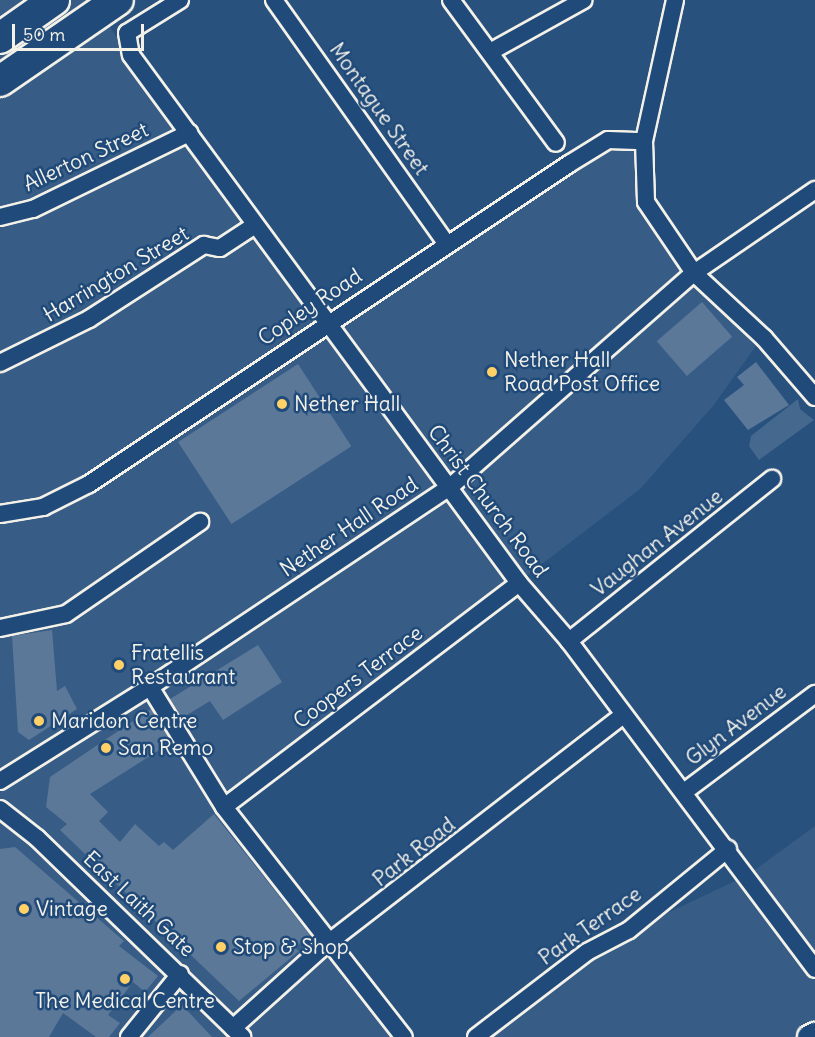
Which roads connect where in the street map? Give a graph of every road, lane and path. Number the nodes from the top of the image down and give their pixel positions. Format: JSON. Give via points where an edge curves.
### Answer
{"nodes":[{"id":1,"x":54,"y":0,"type":"edge"},
{"id":2,"x":118,"y":0,"type":"edge"},
{"id":3,"x":180,"y":0,"type":"edge"},
{"id":4,"x":274,"y":0,"type":"edge"},
{"id":5,"x":452,"y":0,"type":"edge"},
{"id":6,"x":584,"y":0,"type":"edge"},
{"id":7,"x":675,"y":0,"type":"edge"},
{"id":8,"x":84,"y":13,"type":"edge"},
{"id":9,"x":0,"y":38,"type":"edge"},
{"id":10,"x":490,"y":52,"type":"junction"},
{"id":11,"x":0,"y":81,"type":"edge"},
{"id":12,"x":189,"y":133,"type":"junction"},
{"id":13,"x":644,"y":141,"type":"junction"},
{"id":14,"x":556,"y":143,"type":"dead end"},
{"id":15,"x":815,"y":190,"type":"edge"},
{"id":16,"x":0,"y":217,"type":"edge"},
{"id":17,"x":255,"y":225,"type":"junction"},
{"id":18,"x":447,"y":244,"type":"junction"},
{"id":19,"x":694,"y":273,"type":"junction"},
{"id":20,"x":326,"y":323,"type":"junction"},
{"id":21,"x":0,"y":363,"type":"edge"},
{"id":22,"x":815,"y":398,"type":"edge"},
{"id":23,"x":772,"y":479,"type":"dead end"},
{"id":24,"x":450,"y":487,"type":"junction"},
{"id":25,"x":0,"y":514,"type":"edge"},
{"id":26,"x":200,"y":522,"type":"dead end"},
{"id":27,"x":519,"y":583,"type":"junction"},
{"id":28,"x":0,"y":628,"type":"edge"},
{"id":29,"x":569,"y":641,"type":"junction"},
{"id":30,"x":150,"y":687,"type":"junction"},
{"id":31,"x":815,"y":694,"type":"edge"},
{"id":32,"x":623,"y":715,"type":"junction"},
{"id":33,"x":0,"y":781,"type":"edge"},
{"id":34,"x":684,"y":792,"type":"junction"},
{"id":35,"x":224,"y":807,"type":"junction"},
{"id":36,"x":0,"y":809,"type":"edge"},
{"id":37,"x":728,"y":849,"type":"junction"},
{"id":38,"x":333,"y":942,"type":"junction"},
{"id":39,"x":815,"y":969,"type":"edge"},
{"id":40,"x":180,"y":974,"type":"junction"},
{"id":41,"x":237,"y":1032,"type":"edge"},
{"id":42,"x":815,"y":1034,"type":"edge"},
{"id":43,"x":129,"y":1037,"type":"edge"},
{"id":44,"x":404,"y":1037,"type":"edge"},
{"id":45,"x":476,"y":1037,"type":"edge"},
{"id":46,"x":809,"y":1037,"type":"edge"}],
"edges":[{"from":1,"to":9,"type":"highway"},
{"from":2,"to":8,"type":"highway"},
{"from":3,"to":12,"type":"street","name":"Christ Church Road","via":[[126,33],[131,55]]},
{"from":4,"to":18,"type":"street","name":"Montague Street"},
{"from":5,"to":10,"type":"street"},
{"from":6,"to":10,"type":"street"},
{"from":7,"to":13,"type":"street"},
{"from":8,"to":11,"type":"highway"},
{"from":10,"to":14,"type":"street"},
{"from":12,"to":16,"type":"street","name":"Allerton Street","via":[[33,209]]},
{"from":12,"to":17,"type":"street","name":"Christ Church Road"},
{"from":13,"to":18,"type":"street","name":"Copley Road","via":[[608,140]]},
{"from":13,"to":19,"type":"street","via":[[646,202]]},
{"from":15,"to":19,"type":"street","name":"Nether Hall Road"},
{"from":17,"to":20,"type":"street","name":"Christ Church Road"},
{"from":17,"to":21,"type":"street","name":"Harrington Street","via":[[220,248],[204,244],[79,324]]},
{"from":18,"to":20,"type":"street","name":"Copley Road"},
{"from":19,"to":22,"type":"street","via":[[764,338]]},
{"from":19,"to":24,"type":"street","name":"Nether Hall Road"},
{"from":20,"to":24,"type":"street","name":"Christ Church Road"},
{"from":20,"to":25,"type":"street","name":"Copley Road","via":[[89,484],[43,507]]},
{"from":23,"to":29,"type":"street","name":"Vaughan Avenue"},
{"from":24,"to":27,"type":"street","name":"Christ Church Road"},
{"from":24,"to":30,"type":"street","name":"Nether Hall Road"},
{"from":26,"to":28,"type":"street","via":[[66,614]]},
{"from":27,"to":29,"type":"street","name":"Christ Church Road"},
{"from":27,"to":35,"type":"street","name":"Coopers Terrace"},
{"from":29,"to":32,"type":"street","name":"Christ Church Road"},
{"from":30,"to":33,"type":"street","name":"Nether Hall Road"},
{"from":30,"to":35,"type":"street"},
{"from":31,"to":34,"type":"street","name":"Glyn Avenue"},
{"from":32,"to":34,"type":"street","name":"Christ Church Road"},
{"from":32,"to":38,"type":"street","name":"Park Road"},
{"from":34,"to":37,"type":"street","name":"Christ Church Road"},
{"from":35,"to":38,"type":"street"},
{"from":36,"to":40,"type":"street","name":"East Laith Gate"},
{"from":37,"to":39,"type":"street","name":"Christ Church Road"},
{"from":37,"to":45,"type":"street","name":"Park Terrace","via":[[629,930],[587,952]]},
{"from":38,"to":41,"type":"street","name":"Park Road"},
{"from":38,"to":44,"type":"street"},
{"from":40,"to":41,"type":"street","name":"East Laith Gate"},
{"from":40,"to":43,"type":"street"},
{"from":42,"to":46,"type":"street"}]}
